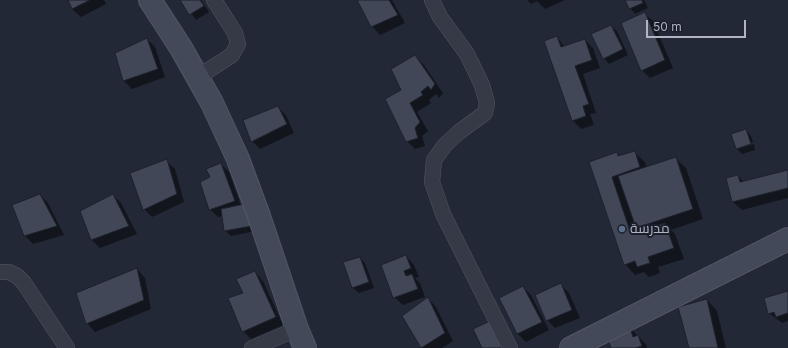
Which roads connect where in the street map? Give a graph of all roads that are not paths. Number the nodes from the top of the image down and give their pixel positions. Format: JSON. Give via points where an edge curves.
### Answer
{"nodes":[{"id":1,"x":150,"y":0,"type":"edge"},
{"id":2,"x":214,"y":0,"type":"edge"},
{"id":3,"x":432,"y":0,"type":"edge"},
{"id":4,"x":198,"y":77,"type":"junction"},
{"id":5,"x":788,"y":239,"type":"edge"},
{"id":6,"x":0,"y":272,"type":"edge"},
{"id":7,"x":301,"y":338,"type":"edge"},
{"id":8,"x":67,"y":348,"type":"edge"},
{"id":9,"x":252,"y":348,"type":"edge"},
{"id":10,"x":510,"y":348,"type":"edge"},
{"id":11,"x":571,"y":348,"type":"edge"}],
"edges":[{"from":1,"to":4,"type":"street"},
{"from":2,"to":4,"type":"street","via":[[235,33],[238,44],[232,55]]},
{"from":3,"to":10,"type":"street","via":[[440,17],[467,54],[482,85],[487,103],[485,113],[459,132],[434,160],[432,182],[443,214]]},
{"from":4,"to":7,"type":"street","via":[[238,159]]},
{"from":5,"to":11,"type":"street"},
{"from":6,"to":8,"type":"street","via":[[9,272],[24,283]]},
{"from":7,"to":9,"type":"street"}]}
